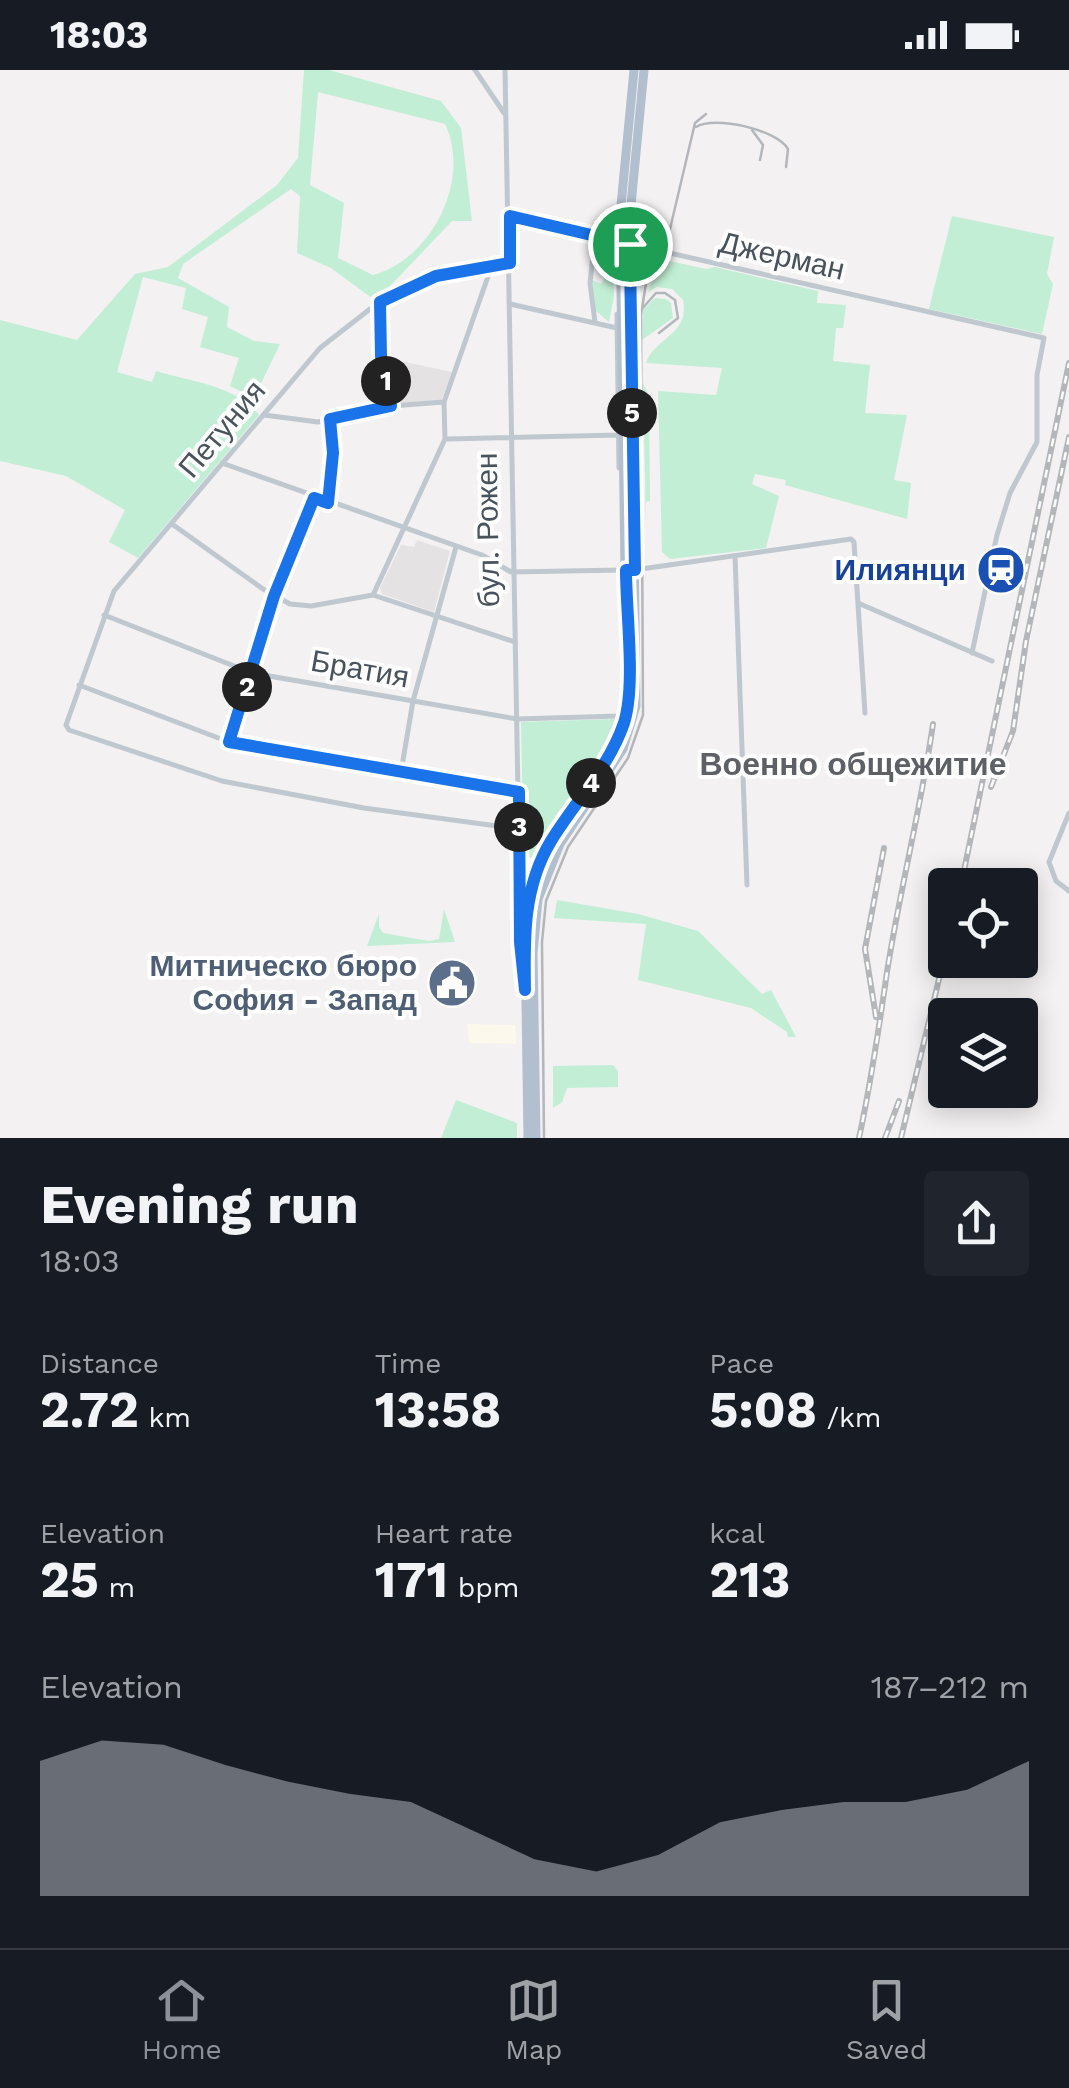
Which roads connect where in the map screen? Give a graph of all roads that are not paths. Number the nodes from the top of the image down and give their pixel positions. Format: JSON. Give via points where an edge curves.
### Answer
{"nodes":[{"id":1,"x":475,"y":70,"type":"edge"},
{"id":2,"x":505,"y":70,"type":"edge"},
{"id":3,"x":634,"y":70,"type":"edge"},
{"id":4,"x":644,"y":70,"type":"edge"},
{"id":5,"x":506,"y":116,"type":"junction"},
{"id":6,"x":510,"y":216,"type":"junction"},
{"id":7,"x":595,"y":236,"type":"junction"},
{"id":8,"x":625,"y":243,"type":"junction"},
{"id":9,"x":510,"y":263,"type":"junction"},
{"id":10,"x":492,"y":265,"type":"junction"},
{"id":11,"x":622,"y":292,"type":"junction"},
{"id":12,"x":380,"y":302,"type":"junction"},
{"id":13,"x":510,"y":304,"type":"junction"},
{"id":14,"x":595,"y":323,"type":"junction"},
{"id":15,"x":617,"y":328,"type":"junction"},
{"id":16,"x":444,"y":402,"type":"junction"},
{"id":17,"x":391,"y":406,"type":"junction"},
{"id":18,"x":263,"y":414,"type":"junction"},
{"id":19,"x":330,"y":419,"type":"junction"},
{"id":20,"x":618,"y":435,"type":"junction"},
{"id":21,"x":446,"y":439,"type":"junction"},
{"id":22,"x":512,"y":439,"type":"junction"},
{"id":23,"x":222,"y":463,"type":"junction"},
{"id":24,"x":314,"y":498,"type":"junction"},
{"id":25,"x":328,"y":503,"type":"junction"},
{"id":26,"x":623,"y":506,"type":"junction"},
{"id":27,"x":172,"y":524,"type":"junction"},
{"id":28,"x":404,"y":528,"type":"junction"},
{"id":29,"x":620,"y":528,"type":"dead end"},
{"id":30,"x":456,"y":547,"type":"junction"},
{"id":31,"x":735,"y":556,"type":"junction"},
{"id":32,"x":630,"y":570,"type":"junction"},
{"id":33,"x":515,"y":572,"type":"junction"},
{"id":34,"x":372,"y":594,"type":"junction"},
{"id":35,"x":274,"y":596,"type":"junction"},
{"id":36,"x":858,"y":603,"type":"junction"},
{"id":37,"x":622,"y":612,"type":"dead end"},
{"id":38,"x":104,"y":614,"type":"junction"},
{"id":39,"x":436,"y":616,"type":"junction"},
{"id":40,"x":625,"y":631,"type":"junction"},
{"id":41,"x":515,"y":642,"type":"junction"},
{"id":42,"x":972,"y":653,"type":"junction"},
{"id":43,"x":992,"y":661,"type":"dead end"},
{"id":44,"x":252,"y":673,"type":"junction"},
{"id":45,"x":79,"y":685,"type":"junction"},
{"id":46,"x":413,"y":701,"type":"junction"},
{"id":47,"x":866,"y":714,"type":"dead end"},
{"id":48,"x":517,"y":719,"type":"junction"},
{"id":49,"x":229,"y":742,"type":"junction"},
{"id":50,"x":401,"y":772,"type":"junction"},
{"id":51,"x":519,"y":792,"type":"junction"},
{"id":52,"x":1069,"y":814,"type":"edge"},
{"id":53,"x":520,"y":829,"type":"junction"},
{"id":54,"x":747,"y":885,"type":"dead end"},
{"id":55,"x":1069,"y":891,"type":"edge"},
{"id":56,"x":525,"y":990,"type":"junction"},
{"id":57,"x":528,"y":1138,"type":"edge"},
{"id":58,"x":536,"y":1138,"type":"edge"}],
"edges":[{"from":1,"to":5,"type":"street"},
{"from":2,"to":5,"type":"street","name":"бул. Рожен"},
{"from":3,"to":8,"type":"main road","name":"бул. Рожен","via":[[621,199]]},
{"from":4,"to":8,"type":"main road","name":"бул. Рожен"},
{"from":5,"to":6,"type":"street","name":"бул. Рожен"},
{"from":6,"to":7,"type":"street","name":"Джерман"},
{"from":6,"to":9,"type":"street","name":"бул. Рожен"},
{"from":7,"to":8,"type":"street","name":"Джерман"},
{"from":7,"to":14,"type":"street"},
{"from":8,"to":11,"type":"main road","name":"бул. Рожен"},
{"from":8,"to":32,"type":"main road","name":"бул. Рожен"},
{"from":8,"to":42,"type":"street","name":"Джерман","via":[[1044,338],[1037,442],[1010,493]]},
{"from":9,"to":10,"type":"street","name":"Петуния"},
{"from":9,"to":13,"type":"street","name":"бул. Рожен"},
{"from":10,"to":12,"type":"street","name":"Петуния","via":[[436,276]]},
{"from":10,"to":16,"type":"street"},
{"from":11,"to":15,"type":"street"},
{"from":11,"to":26,"type":"main road","name":"бул. Рожен"},
{"from":12,"to":17,"type":"street"},
{"from":12,"to":18,"type":"street","name":"Петуния","via":[[320,348]]},
{"from":13,"to":14,"type":"street"},
{"from":13,"to":22,"type":"street","name":"бул. Рожен"},
{"from":14,"to":15,"type":"street"},
{"from":15,"to":20,"type":"street"},
{"from":16,"to":17,"type":"street"},
{"from":16,"to":21,"type":"street"},
{"from":17,"to":19,"type":"street"},
{"from":18,"to":19,"type":"street","via":[[312,423]]},
{"from":18,"to":23,"type":"street","name":"Петуния"},
{"from":19,"to":25,"type":"street"},
{"from":20,"to":22,"type":"street"},
{"from":20,"to":26,"type":"street"},
{"from":21,"to":22,"type":"street"},
{"from":21,"to":28,"type":"street"},
{"from":22,"to":33,"type":"street","name":"бул. Рожен"},
{"from":23,"to":24,"type":"street"},
{"from":23,"to":27,"type":"street","name":"Петуния"},
{"from":24,"to":25,"type":"street"},
{"from":24,"to":35,"type":"street"},
{"from":25,"to":28,"type":"street"},
{"from":26,"to":29,"type":"street"},
{"from":26,"to":32,"type":"main road","name":"бул. Рожен"},
{"from":27,"to":35,"type":"street"},
{"from":27,"to":38,"type":"street","name":"Петуния","via":[[116,588]]},
{"from":28,"to":30,"type":"street"},
{"from":28,"to":34,"type":"street"},
{"from":30,"to":33,"type":"street"},
{"from":30,"to":39,"type":"street"},
{"from":31,"to":32,"type":"street"},
{"from":31,"to":36,"type":"street","via":[[851,539]]},
{"from":31,"to":54,"type":"street"},
{"from":32,"to":33,"type":"street"},
{"from":32,"to":40,"type":"main road","name":"бул. Рожен"},
{"from":32,"to":58,"type":"main road","name":"бул. Рожен","via":[[634,720],[617,760],[555,854],[536,909]]},
{"from":33,"to":41,"type":"street","name":"бул. Рожен"},
{"from":34,"to":35,"type":"street","via":[[303,606]]},
{"from":34,"to":39,"type":"street"},
{"from":35,"to":44,"type":"street"},
{"from":36,"to":42,"type":"street"},
{"from":36,"to":47,"type":"street"},
{"from":37,"to":40,"type":"street"},
{"from":38,"to":44,"type":"street","name":"Братия"},
{"from":38,"to":45,"type":"street","name":"Петуния"},
{"from":39,"to":41,"type":"street"},
{"from":39,"to":46,"type":"street"},
{"from":40,"to":48,"type":"street","name":"Братия","via":[[619,716]]},
{"from":40,"to":56,"type":"main road","name":"бул. Рожен","via":[[626,716],[536,874],[526,911]]},
{"from":41,"to":48,"type":"street","name":"бул. Рожен"},
{"from":42,"to":43,"type":"street"},
{"from":44,"to":46,"type":"street","name":"Братия"},
{"from":44,"to":49,"type":"street"},
{"from":45,"to":49,"type":"street"},
{"from":45,"to":53,"type":"street","name":"Петуния","via":[[66,727],[222,781]]},
{"from":46,"to":48,"type":"street","name":"Братия"},
{"from":46,"to":50,"type":"street"},
{"from":48,"to":51,"type":"street","name":"бул. Рожен"},
{"from":49,"to":50,"type":"street"},
{"from":50,"to":51,"type":"street"},
{"from":51,"to":53,"type":"street","name":"бул. Рожен"},
{"from":52,"to":55,"type":"street","via":[[1049,862]]},
{"from":53,"to":56,"type":"street","name":"бул. Рожен"},
{"from":56,"to":57,"type":"main road","name":"бул. Рожен"}]}
